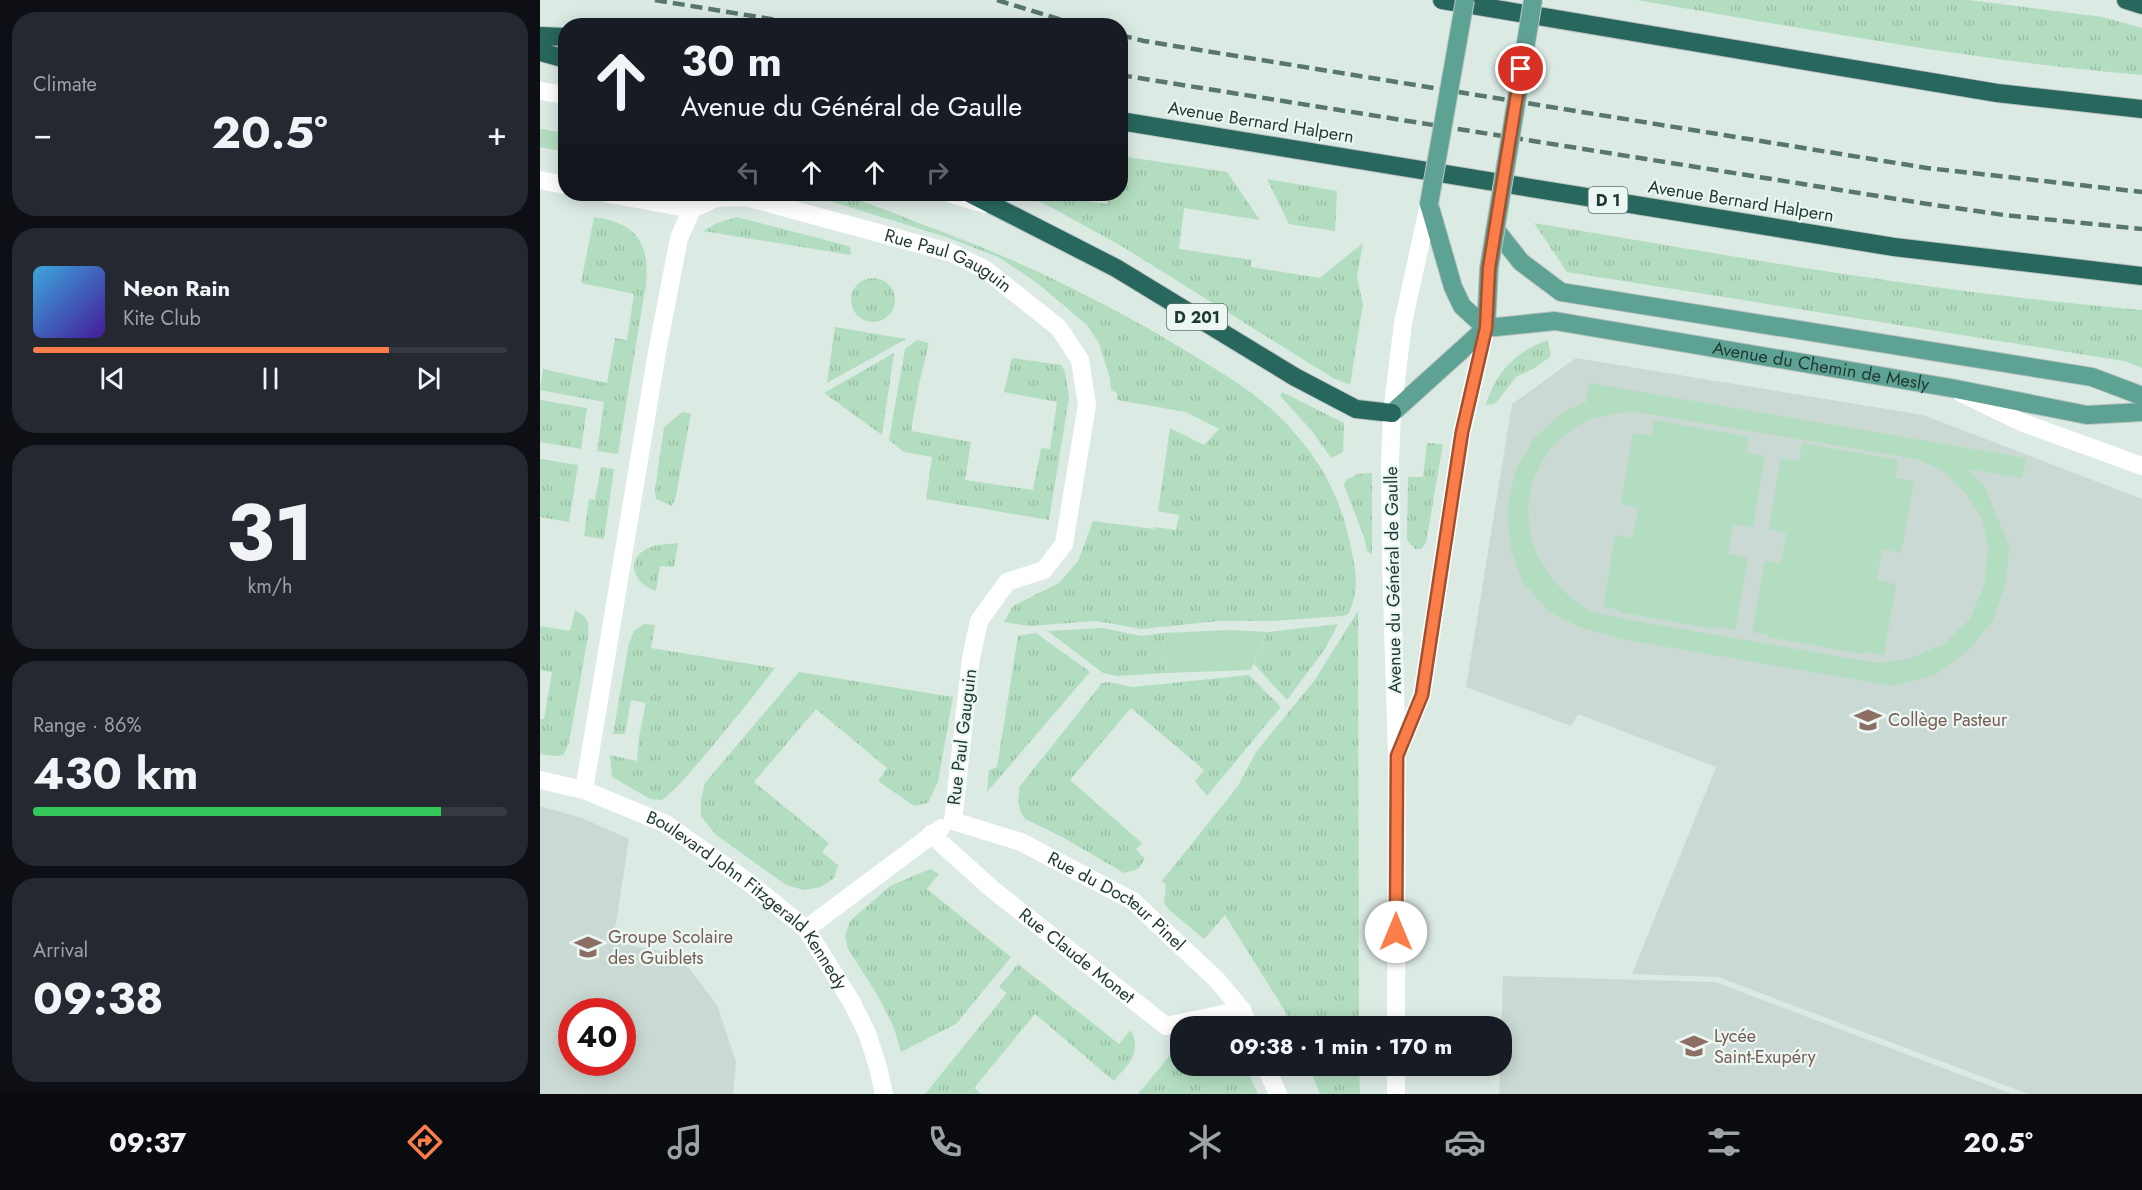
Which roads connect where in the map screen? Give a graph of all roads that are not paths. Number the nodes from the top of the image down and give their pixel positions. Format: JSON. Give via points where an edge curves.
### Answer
{"nodes":[{"id":1,"x":1442,"y":0,"type":"edge"},
{"id":2,"x":1465,"y":0,"type":"edge"},
{"id":3,"x":1533,"y":0,"type":"edge"},
{"id":4,"x":2126,"y":0,"type":"edge"},
{"id":5,"x":2142,"y":5,"type":"edge"},
{"id":6,"x":540,"y":36,"type":"edge"},
{"id":7,"x":558,"y":37,"type":"edge"},
{"id":8,"x":540,"y":52,"type":"edge"},
{"id":9,"x":558,"y":57,"type":"edge"},
{"id":10,"x":540,"y":91,"type":"edge"},
{"id":11,"x":558,"y":93,"type":"edge"},
{"id":12,"x":2142,"y":109,"type":"edge"},
{"id":13,"x":1128,"y":122,"type":"edge"},
{"id":14,"x":540,"y":180,"type":"edge"},
{"id":15,"x":558,"y":183,"type":"edge"},
{"id":16,"x":648,"y":201,"type":"edge"},
{"id":17,"x":709,"y":201,"type":"edge"},
{"id":18,"x":764,"y":201,"type":"edge"},
{"id":19,"x":974,"y":201,"type":"edge"},
{"id":20,"x":985,"y":201,"type":"edge"},
{"id":21,"x":1429,"y":204,"type":"junction"},
{"id":22,"x":692,"y":209,"type":"junction"},
{"id":23,"x":1004,"y":210,"type":"junction"},
{"id":24,"x":1495,"y":229,"type":"junction"},
{"id":25,"x":2142,"y":276,"type":"edge"},
{"id":26,"x":1486,"y":328,"type":"junction"},
{"id":27,"x":1951,"y":388,"type":"junction"},
{"id":28,"x":2142,"y":396,"type":"edge"},
{"id":29,"x":1392,"y":412,"type":"junction"},
{"id":30,"x":2142,"y":412,"type":"edge"},
{"id":31,"x":2142,"y":466,"type":"edge"},
{"id":32,"x":1397,"y":756,"type":"junction"},
{"id":33,"x":540,"y":780,"type":"edge"},
{"id":34,"x":584,"y":790,"type":"junction"},
{"id":35,"x":953,"y":821,"type":"junction"},
{"id":36,"x":931,"y":834,"type":"junction"},
{"id":37,"x":806,"y":929,"type":"junction"},
{"id":38,"x":1244,"y":1016,"type":"edge"},
{"id":39,"x":1396,"y":1016,"type":"edge"},
{"id":40,"x":1170,"y":1026,"type":"edge"},
{"id":41,"x":1271,"y":1076,"type":"edge"},
{"id":42,"x":1396,"y":1076,"type":"edge"},
{"id":43,"x":884,"y":1094,"type":"edge"},
{"id":44,"x":1278,"y":1094,"type":"edge"},
{"id":45,"x":1396,"y":1094,"type":"edge"}],
"edges":[{"from":1,"to":12,"type":"highway","via":[[1997,93]]},
{"from":2,"to":21,"type":"main road","name":"Avenue du Général de Gaulle","bridge":true},
{"from":3,"to":24,"type":"main road","name":"Avenue du Général de Gaulle","bridge":true},
{"from":4,"to":5,"type":"highway"},
{"from":6,"to":7,"type":"highway"},
{"from":8,"to":9,"type":"highway"},
{"from":10,"to":11,"type":"street"},
{"from":13,"to":25,"type":"highway","name":"Avenue Bernard Halpern","number":"D 1","via":[[1894,247]]},
{"from":14,"to":15,"type":"street"},
{"from":16,"to":22,"type":"street"},
{"from":17,"to":22,"type":"street","name":"Rue Paul Gauguin"},
{"from":18,"to":35,"type":"street","name":"Rue Paul Gauguin","via":[[952,253],[986,270],[1059,328],[1080,360],[1087,405],[1064,544],[1044,570],[1007,582],[979,621],[971,658]]},
{"from":19,"to":23,"type":"street"},
{"from":20,"to":23,"type":"highway","number":"D 201"},
{"from":21,"to":26,"type":"main road","via":[[1462,306]]},
{"from":21,"to":29,"type":"street","name":"Avenue du Général de Gaulle","via":[[1403,323]]},
{"from":22,"to":34,"type":"street","via":[[679,238],[657,352]]},
{"from":23,"to":29,"type":"highway","number":"D 201","via":[[1116,268],[1295,377],[1356,409]]},
{"from":24,"to":26,"type":"main road","name":"Avenue du Général de Gaulle","bridge":true},
{"from":24,"to":28,"type":"main road","via":[[1521,262],[1560,292],[2092,378]]},
{"from":26,"to":27,"type":"main road","name":"Avenue du Chemin de Mesly","via":[[1555,321]]},
{"from":26,"to":29,"type":"main road"},
{"from":26,"to":32,"type":"street","name":"Avenue du Général de Gaulle","via":[[1462,432],[1422,695]]},
{"from":27,"to":30,"type":"main road","via":[[2087,415]]},
{"from":27,"to":31,"type":"street","name":"Avenue du Chemin de Mesly","via":[[2021,422]]},
{"from":29,"to":32,"type":"street","name":"Avenue du Général de Gaulle","via":[[1390,486]]},
{"from":32,"to":39,"type":"street"},
{"from":33,"to":34,"type":"street","name":"Boulevard John Fitzgerald Kennedy"},
{"from":34,"to":37,"type":"street","name":"Boulevard John Fitzgerald Kennedy","via":[[666,824]]},
{"from":35,"to":36,"type":"street","name":"Rue Paul Gauguin"},
{"from":35,"to":38,"type":"street","name":"Rue du Docteur Pinel","via":[[1021,842],[1133,901],[1217,980]]},
{"from":36,"to":37,"type":"street","name":"Rue Paul Gauguin"},
{"from":36,"to":40,"type":"street","name":"Rue Claude Monet","via":[[992,890]]},
{"from":37,"to":43,"type":"street","name":"Boulevard John Fitzgerald Kennedy","via":[[867,1034]]},
{"from":41,"to":44,"type":"street"},
{"from":42,"to":45,"type":"street"}]}
